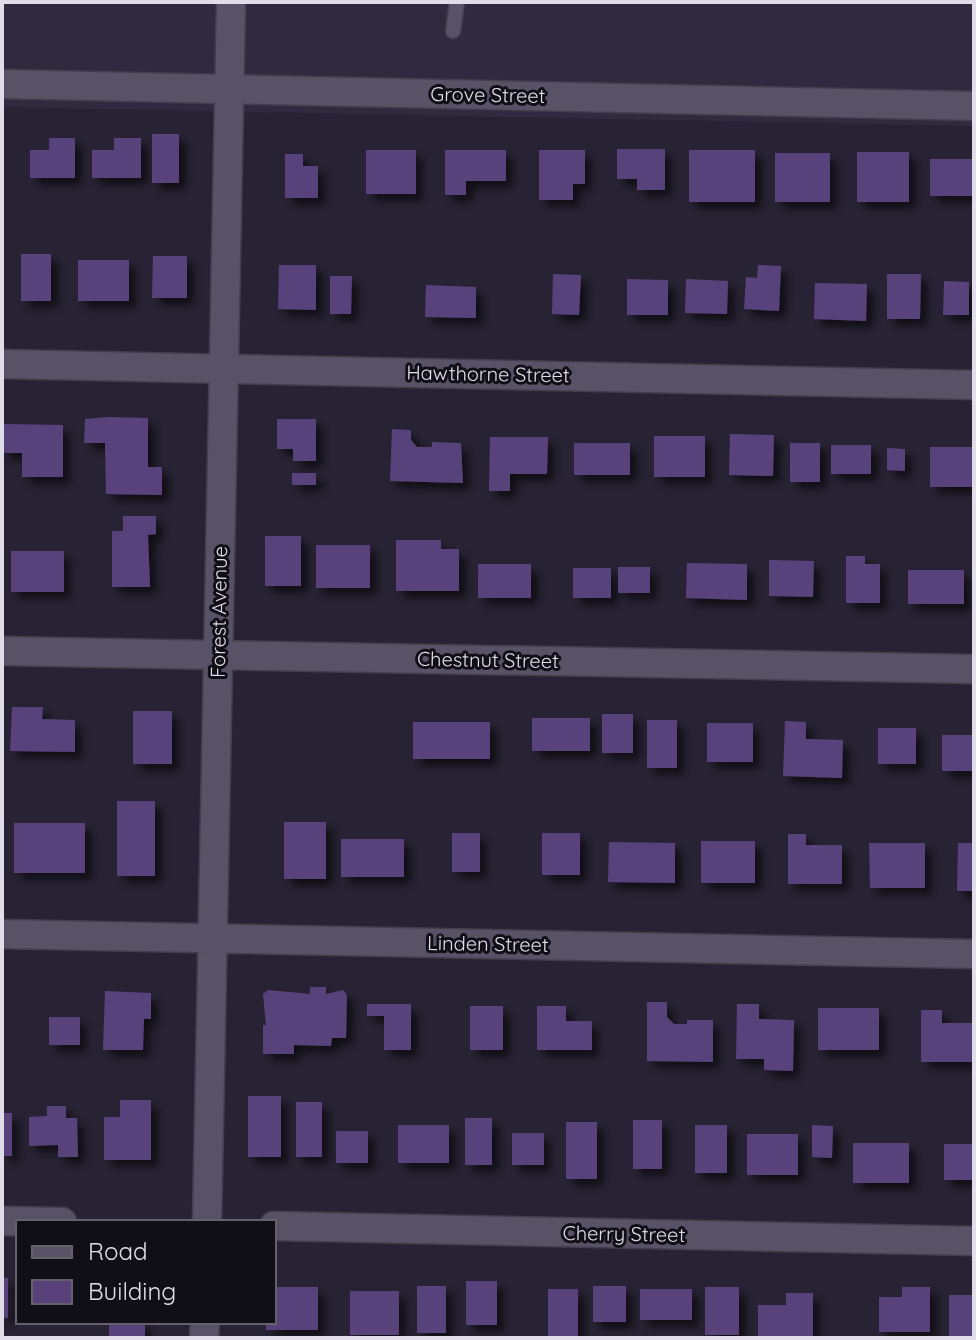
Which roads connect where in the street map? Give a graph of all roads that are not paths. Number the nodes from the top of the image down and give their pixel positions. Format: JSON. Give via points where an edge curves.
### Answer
{"nodes":[{"id":1,"x":231,"y":2,"type":"edge"},
{"id":2,"x":457,"y":2,"type":"edge"},
{"id":3,"x":453,"y":31,"type":"dead end"},
{"id":4,"x":2,"y":84,"type":"edge"},
{"id":5,"x":229,"y":88,"type":"junction"},
{"id":6,"x":974,"y":106,"type":"edge"},
{"id":7,"x":2,"y":364,"type":"edge"},
{"id":8,"x":224,"y":369,"type":"junction"},
{"id":9,"x":974,"y":385,"type":"edge"},
{"id":10,"x":2,"y":651,"type":"edge"},
{"id":11,"x":218,"y":655,"type":"junction"},
{"id":12,"x":974,"y":669,"type":"edge"},
{"id":13,"x":2,"y":934,"type":"edge"},
{"id":14,"x":212,"y":938,"type":"junction"},
{"id":15,"x":974,"y":954,"type":"edge"},
{"id":16,"x":207,"y":1220,"type":"edge"},
{"id":17,"x":276,"y":1226,"type":"edge"},
{"id":18,"x":974,"y":1241,"type":"edge"}],
"edges":[{"from":1,"to":5,"type":"street","name":"Forest Avenue"},
{"from":2,"to":3,"type":"lane"},
{"from":4,"to":5,"type":"street","name":"Grove Street"},
{"from":5,"to":6,"type":"street","name":"Grove Street"},
{"from":5,"to":8,"type":"street","name":"Forest Avenue"},
{"from":7,"to":8,"type":"street","name":"Hawthorne Street"},
{"from":8,"to":9,"type":"street","name":"Hawthorne Street"},
{"from":8,"to":11,"type":"street","name":"Forest Avenue"},
{"from":10,"to":11,"type":"street","name":"Chestnut Street"},
{"from":11,"to":12,"type":"street","name":"Chestnut Street"},
{"from":11,"to":14,"type":"street","name":"Forest Avenue"},
{"from":13,"to":14,"type":"street","name":"Linden Street"},
{"from":14,"to":15,"type":"street","name":"Linden Street"},
{"from":14,"to":16,"type":"street","name":"Forest Avenue"},
{"from":17,"to":18,"type":"street","name":"Cherry Street"}]}
